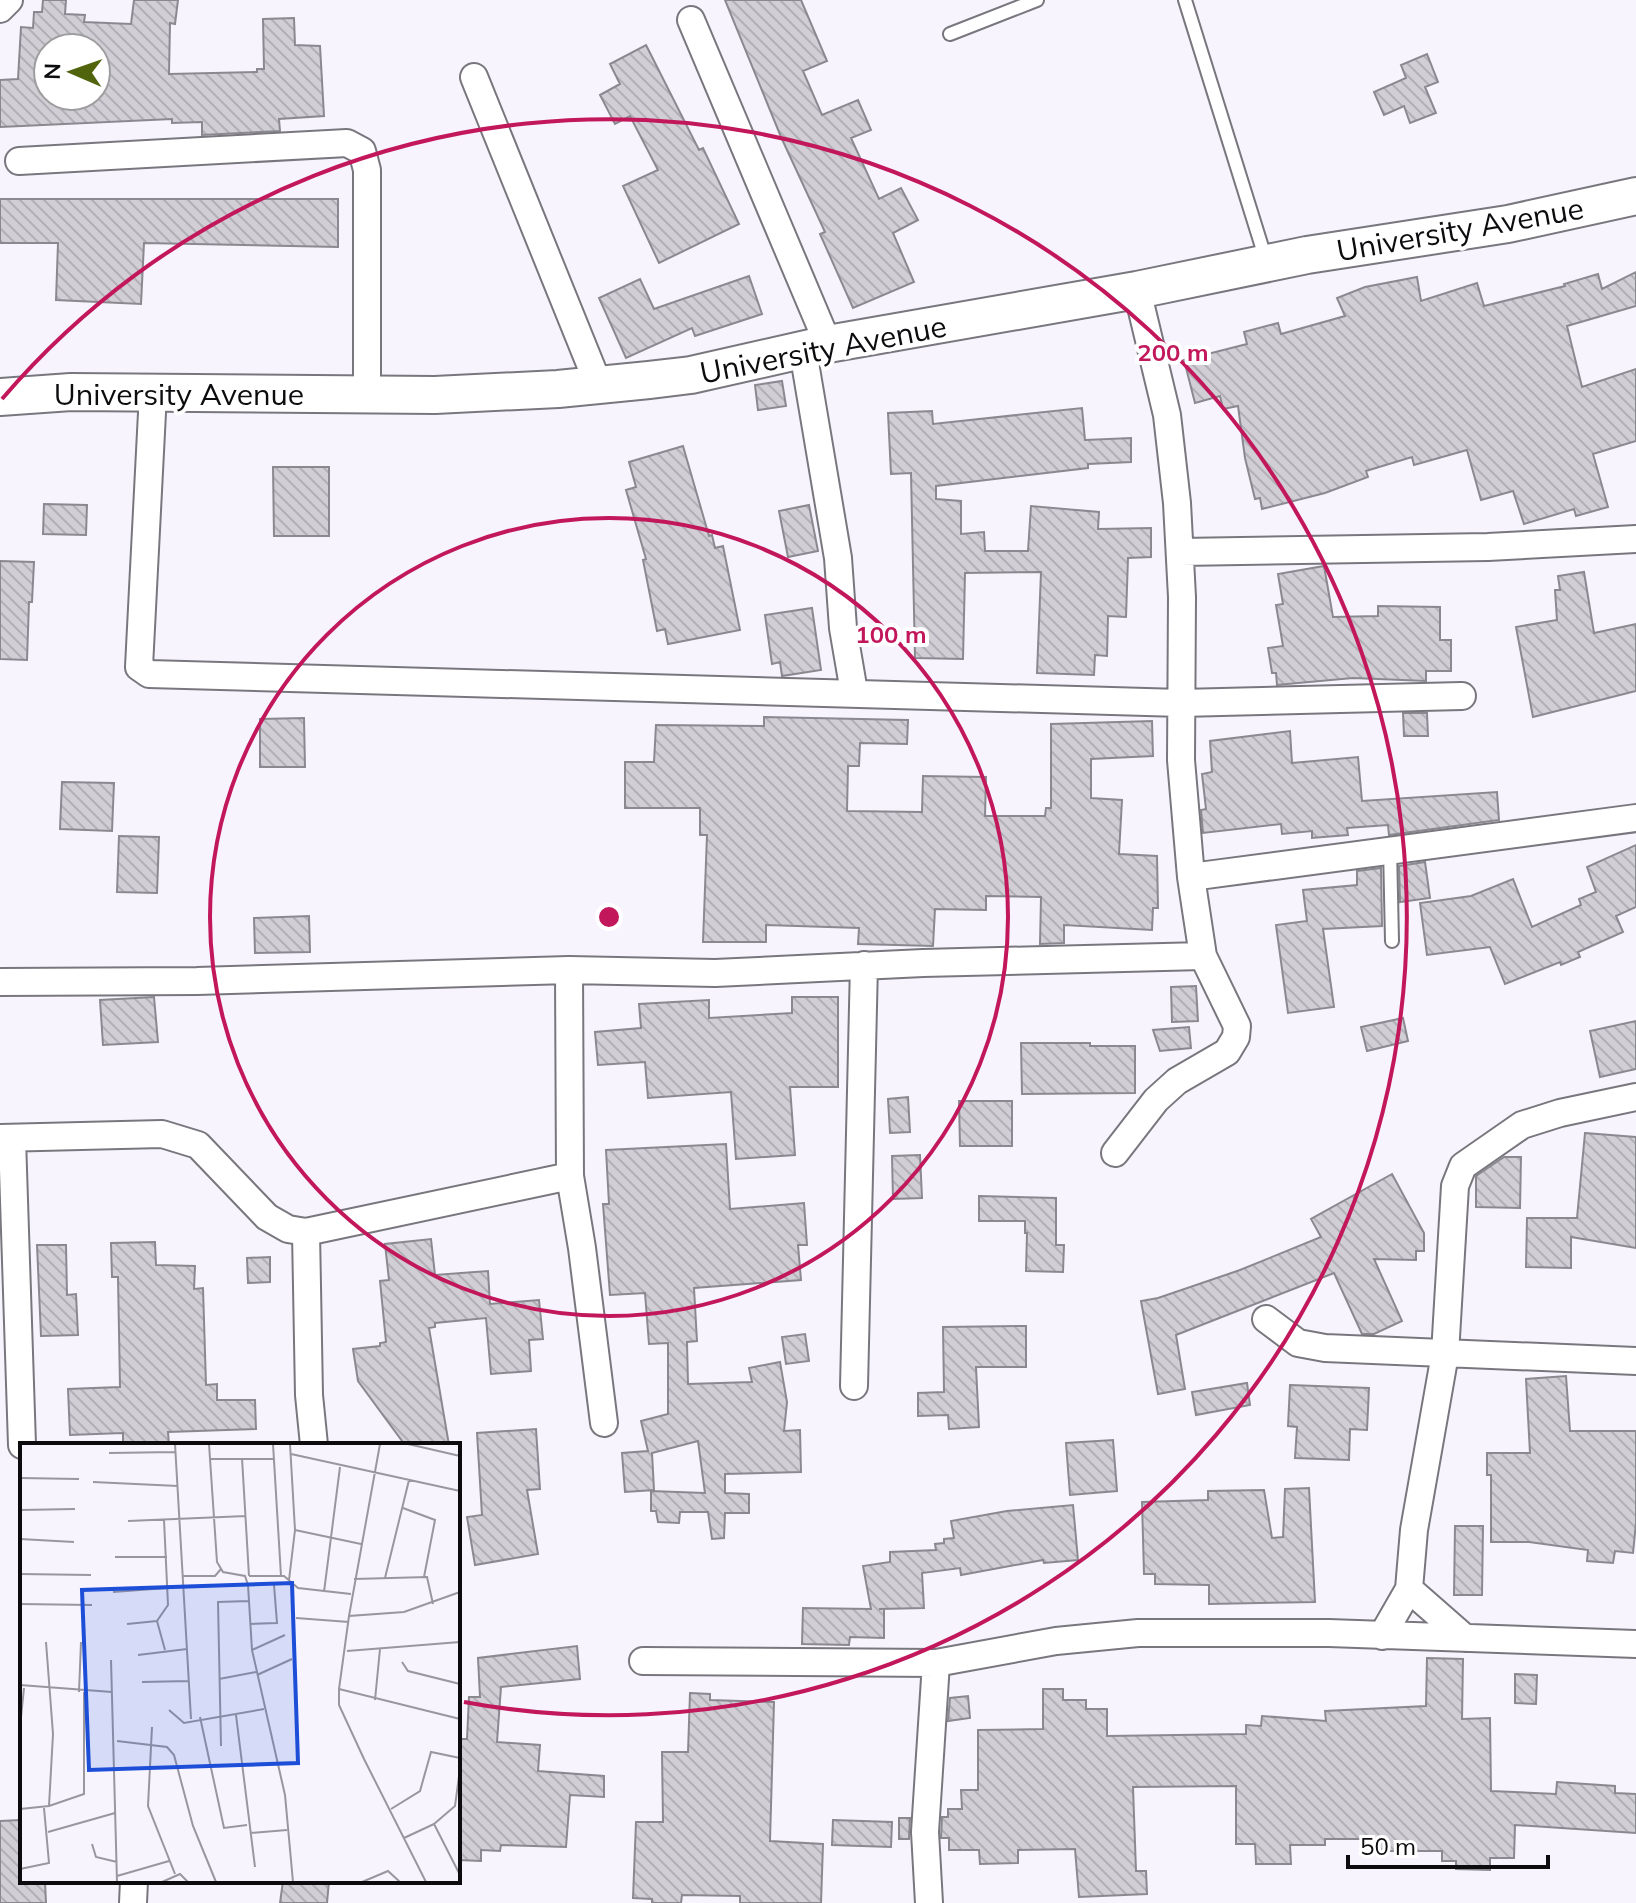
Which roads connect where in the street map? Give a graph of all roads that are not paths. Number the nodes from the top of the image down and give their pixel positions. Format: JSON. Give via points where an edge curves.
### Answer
{"nodes":[{"id":1,"x":9,"y":0,"type":"edge"},
{"id":2,"x":1037,"y":0,"type":"edge"},
{"id":3,"x":1185,"y":0,"type":"edge"},
{"id":4,"x":0,"y":9,"type":"edge"},
{"id":5,"x":691,"y":20,"type":"dead end"},
{"id":6,"x":950,"y":34,"type":"dead end"},
{"id":7,"x":474,"y":77,"type":"dead end"},
{"id":8,"x":19,"y":161,"type":"dead end"},
{"id":9,"x":1636,"y":196,"type":"edge"},
{"id":10,"x":1266,"y":264,"type":"junction"},
{"id":11,"x":1137,"y":290,"type":"junction"},
{"id":12,"x":815,"y":348,"type":"junction"},
{"id":13,"x":599,"y":386,"type":"junction"},
{"id":14,"x":153,"y":393,"type":"junction"},
{"id":15,"x":367,"y":393,"type":"junction"},
{"id":16,"x":0,"y":397,"type":"edge"},
{"id":17,"x":1636,"y":539,"type":"edge"},
{"id":18,"x":1181,"y":552,"type":"junction"},
{"id":19,"x":854,"y":692,"type":"junction"},
{"id":20,"x":1462,"y":696,"type":"dead end"},
{"id":21,"x":1181,"y":703,"type":"junction"},
{"id":22,"x":1636,"y":818,"type":"edge"},
{"id":23,"x":1390,"y":848,"type":"junction"},
{"id":24,"x":1191,"y":877,"type":"junction"},
{"id":25,"x":1392,"y":941,"type":"dead end"},
{"id":26,"x":1203,"y":956,"type":"junction"},
{"id":27,"x":864,"y":965,"type":"junction"},
{"id":28,"x":569,"y":970,"type":"junction"},
{"id":29,"x":0,"y":982,"type":"edge"},
{"id":30,"x":1636,"y":1097,"type":"edge"},
{"id":31,"x":6,"y":1138,"type":"edge"},
{"id":32,"x":1115,"y":1153,"type":"dead end"},
{"id":33,"x":570,"y":1176,"type":"junction"},
{"id":34,"x":306,"y":1232,"type":"junction"},
{"id":35,"x":1266,"y":1319,"type":"dead end"},
{"id":36,"x":1445,"y":1354,"type":"junction"},
{"id":37,"x":1636,"y":1361,"type":"edge"},
{"id":38,"x":854,"y":1386,"type":"dead end"},
{"id":39,"x":604,"y":1423,"type":"dead end"},
{"id":40,"x":22,"y":1443,"type":"edge"},
{"id":41,"x":314,"y":1443,"type":"edge"},
{"id":42,"x":1409,"y":1589,"type":"junction"},
{"id":43,"x":1382,"y":1636,"type":"junction"},
{"id":44,"x":1465,"y":1638,"type":"junction"},
{"id":45,"x":1636,"y":1644,"type":"edge"},
{"id":46,"x":643,"y":1661,"type":"dead end"},
{"id":47,"x":936,"y":1663,"type":"junction"},
{"id":48,"x":134,"y":1883,"type":"edge"},
{"id":49,"x":133,"y":1903,"type":"edge"},
{"id":50,"x":929,"y":1903,"type":"edge"}],
"edges":[{"from":1,"to":4,"type":"street"},
{"from":2,"to":6,"type":"lane"},
{"from":3,"to":10,"type":"lane"},
{"from":5,"to":12,"type":"street"},
{"from":7,"to":13,"type":"street"},
{"from":8,"to":15,"type":"street","via":[[347,143],[362,151],[367,170]]},
{"from":9,"to":10,"type":"street","name":"University Avenue","via":[[1508,224]]},
{"from":10,"to":11,"type":"street","name":"University Avenue"},
{"from":11,"to":12,"type":"street","name":"University Avenue"},
{"from":11,"to":18,"type":"street","via":[[1167,415]]},
{"from":12,"to":13,"type":"street","name":"University Avenue","via":[[691,375]]},
{"from":12,"to":19,"type":"street"},
{"from":13,"to":15,"type":"street","name":"University Avenue","via":[[435,395]]},
{"from":14,"to":15,"type":"street","name":"University Avenue"},
{"from":14,"to":16,"type":"street","name":"University Avenue"},
{"from":14,"to":19,"type":"street","via":[[139,667],[149,674]]},
{"from":17,"to":18,"type":"street"},
{"from":18,"to":21,"type":"street"},
{"from":19,"to":21,"type":"street"},
{"from":20,"to":21,"type":"street"},
{"from":21,"to":24,"type":"street"},
{"from":22,"to":23,"type":"street"},
{"from":23,"to":24,"type":"street"},
{"from":23,"to":25,"type":"lane"},
{"from":24,"to":26,"type":"street"},
{"from":26,"to":27,"type":"street"},
{"from":26,"to":32,"type":"street","via":[[1237,1026],[1236,1037],[1227,1052],[1156,1100]]},
{"from":27,"to":28,"type":"street","via":[[715,973]]},
{"from":27,"to":38,"type":"street"},
{"from":28,"to":29,"type":"street"},
{"from":28,"to":33,"type":"street"},
{"from":30,"to":36,"type":"street","via":[[1522,1125],[1463,1166],[1455,1186]]},
{"from":31,"to":34,"type":"street","via":[[162,1134],[198,1145],[267,1217]]},
{"from":31,"to":40,"type":"street"},
{"from":33,"to":34,"type":"street"},
{"from":33,"to":39,"type":"street"},
{"from":34,"to":41,"type":"street"},
{"from":35,"to":36,"type":"street","via":[[1298,1343]]},
{"from":36,"to":37,"type":"street"},
{"from":36,"to":42,"type":"street"},
{"from":42,"to":43,"type":"street"},
{"from":42,"to":44,"type":"street"},
{"from":43,"to":44,"type":"street"},
{"from":43,"to":47,"type":"street","via":[[1138,1633],[1056,1641]]},
{"from":44,"to":45,"type":"street"},
{"from":46,"to":47,"type":"street"},
{"from":47,"to":50,"type":"street","via":[[925,1832]]},
{"from":48,"to":49,"type":"street"}]}
